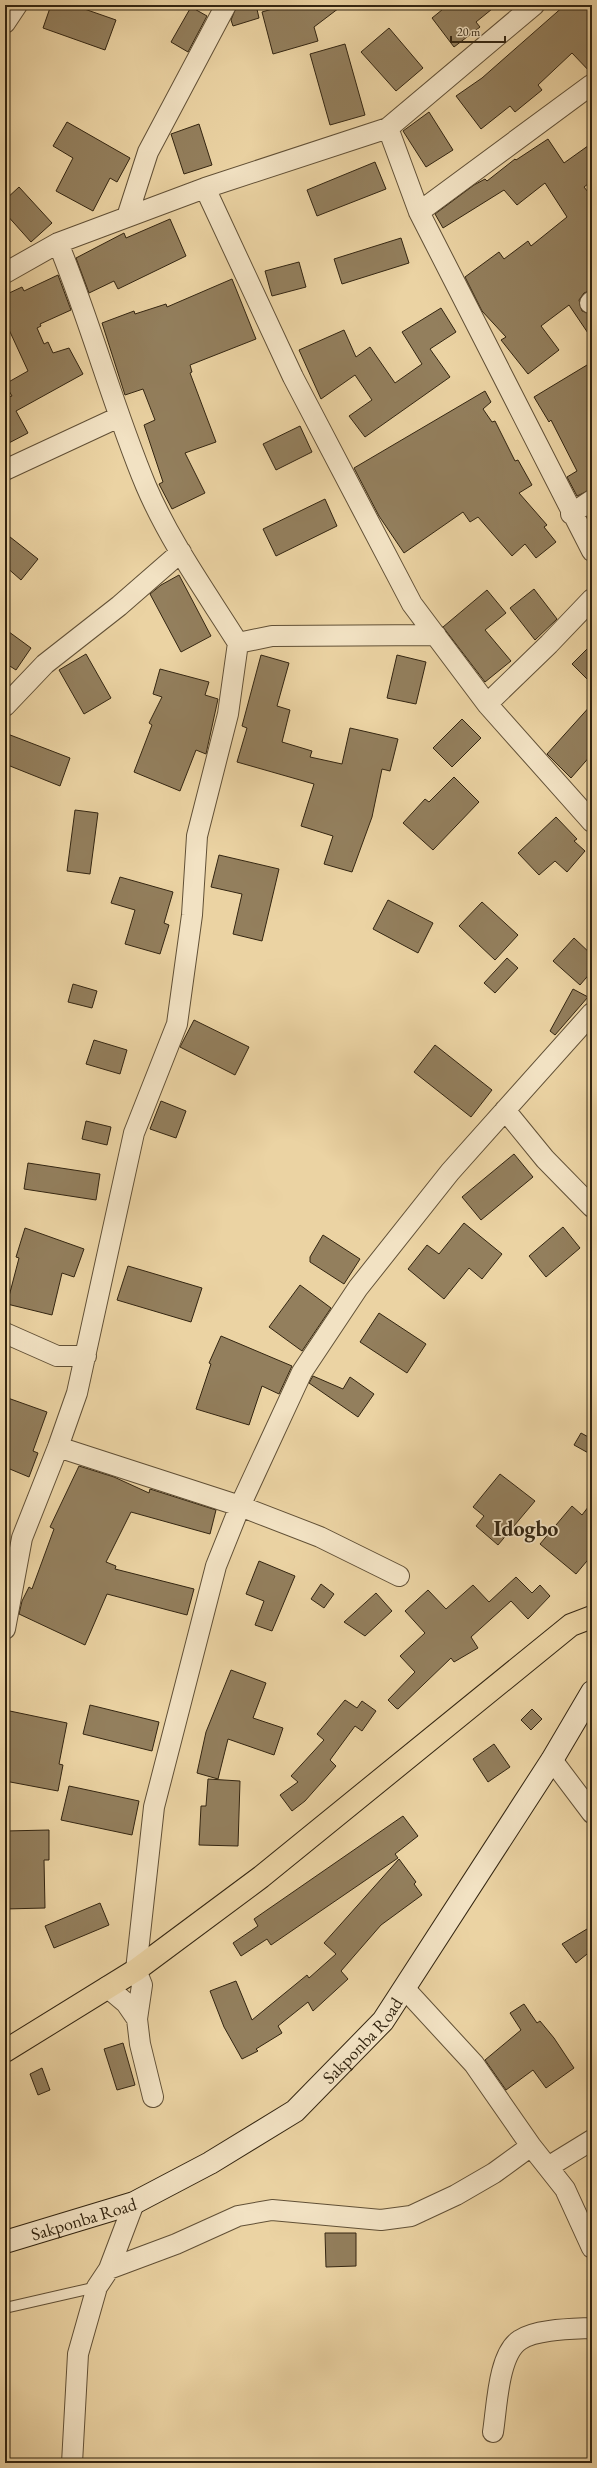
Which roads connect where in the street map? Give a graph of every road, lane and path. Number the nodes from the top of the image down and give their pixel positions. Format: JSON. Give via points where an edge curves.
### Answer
{"nodes":[{"id":1,"x":18,"y":5,"type":"edge"},
{"id":2,"x":226,"y":5,"type":"edge"},
{"id":3,"x":534,"y":5,"type":"edge"},
{"id":4,"x":5,"y":23,"type":"edge"},
{"id":5,"x":591,"y":85,"type":"dead end"},
{"id":6,"x":388,"y":128,"type":"junction"},
{"id":7,"x":205,"y":188,"type":"junction"},
{"id":8,"x":419,"y":212,"type":"junction"},
{"id":9,"x":127,"y":217,"type":"junction"},
{"id":10,"x":58,"y":242,"type":"junction"},
{"id":11,"x":5,"y":273,"type":"edge"},
{"id":12,"x":119,"y":417,"type":"junction"},
{"id":13,"x":5,"y":470,"type":"edge"},
{"id":14,"x":592,"y":500,"type":"edge"},
{"id":15,"x":571,"y":514,"type":"junction"},
{"id":16,"x":592,"y":551,"type":"edge"},
{"id":17,"x":181,"y":552,"type":"junction"},
{"id":18,"x":592,"y":598,"type":"edge"},
{"id":19,"x":436,"y":635,"type":"junction"},
{"id":20,"x":238,"y":643,"type":"junction"},
{"id":21,"x":487,"y":704,"type":"junction"},
{"id":22,"x":5,"y":706,"type":"edge"},
{"id":23,"x":592,"y":822,"type":"edge"},
{"id":24,"x":592,"y":1013,"type":"edge"},
{"id":25,"x":505,"y":1110,"type":"junction"},
{"id":26,"x":592,"y":1207,"type":"edge"},
{"id":27,"x":5,"y":1333,"type":"edge"},
{"id":28,"x":86,"y":1356,"type":"junction"},
{"id":29,"x":58,"y":1448,"type":"junction"},
{"id":30,"x":240,"y":1506,"type":"junction"},
{"id":31,"x":399,"y":1576,"type":"dead end"},
{"id":32,"x":592,"y":1617,"type":"edge"},
{"id":33,"x":5,"y":1629,"type":"edge"},
{"id":34,"x":592,"y":1692,"type":"edge"},
{"id":35,"x":552,"y":1760,"type":"junction"},
{"id":36,"x":592,"y":1813,"type":"edge"},
{"id":37,"x":136,"y":1970,"type":"junction"},
{"id":38,"x":107,"y":1987,"type":"junction"},
{"id":39,"x":405,"y":1989,"type":"junction"},
{"id":40,"x":137,"y":2019,"type":"junction"},
{"id":41,"x":5,"y":2051,"type":"edge"},
{"id":42,"x":153,"y":2097,"type":"dead end"},
{"id":43,"x":592,"y":2140,"type":"edge"},
{"id":44,"x":531,"y":2146,"type":"junction"},
{"id":45,"x":548,"y":2167,"type":"junction"},
{"id":46,"x":134,"y":2203,"type":"junction"},
{"id":47,"x":5,"y":2242,"type":"edge"},
{"id":48,"x":592,"y":2248,"type":"edge"},
{"id":49,"x":109,"y":2269,"type":"junction"},
{"id":50,"x":97,"y":2287,"type":"junction"},
{"id":51,"x":5,"y":2308,"type":"edge"},
{"id":52,"x":592,"y":2328,"type":"edge"},
{"id":53,"x":494,"y":2432,"type":"dead end"},
{"id":54,"x":72,"y":2463,"type":"edge"}],
"edges":[{"from":1,"to":4,"type":"street"},
{"from":2,"to":9,"type":"street","via":[[148,152]]},
{"from":3,"to":6,"type":"street"},
{"from":5,"to":8,"type":"street"},
{"from":6,"to":7,"type":"street"},
{"from":6,"to":8,"type":"street"},
{"from":7,"to":9,"type":"street"},
{"from":7,"to":19,"type":"street","via":[[293,377],[412,604]]},
{"from":8,"to":15,"type":"street"},
{"from":9,"to":10,"type":"street"},
{"from":10,"to":11,"type":"street"},
{"from":10,"to":12,"type":"street","via":[[82,302]]},
{"from":12,"to":13,"type":"street"},
{"from":12,"to":17,"type":"street","via":[[147,488]]},
{"from":14,"to":15,"type":"street"},
{"from":15,"to":16,"type":"street"},
{"from":17,"to":20,"type":"street"},
{"from":17,"to":22,"type":"street","via":[[119,606],[45,664]]},
{"from":18,"to":21,"type":"street"},
{"from":19,"to":20,"type":"street","via":[[272,636]]},
{"from":19,"to":21,"type":"street"},
{"from":20,"to":28,"type":"street","via":[[228,714],[197,836],[192,915],[177,1024],[134,1133]]},
{"from":21,"to":23,"type":"street"},
{"from":24,"to":25,"type":"street"},
{"from":25,"to":26,"type":"street","via":[[545,1159]]},
{"from":25,"to":30,"type":"street","via":[[450,1172],[358,1288],[302,1372]]},
{"from":27,"to":28,"type":"street","via":[[57,1356]]},
{"from":28,"to":29,"type":"street","via":[[77,1394]]},
{"from":29,"to":30,"type":"street"},
{"from":29,"to":33,"type":"street","via":[[22,1538]]},
{"from":30,"to":31,"type":"street","via":[[320,1538]]},
{"from":30,"to":37,"type":"street","via":[[216,1566],[154,1807]]},
{"from":32,"to":37,"type":"highway","via":[[571,1625],[261,1877]]},
{"from":34,"to":35,"type":"main road","name":"Sakponba Road"},
{"from":35,"to":36,"type":"street"},
{"from":35,"to":39,"type":"main road","name":"Sakponba Road"},
{"from":37,"to":38,"type":"highway"},
{"from":37,"to":40,"type":"street","via":[[142,1985]]},
{"from":38,"to":40,"type":"street","via":[[126,2003]]},
{"from":38,"to":41,"type":"highway"},
{"from":39,"to":44,"type":"street","via":[[474,2064]]},
{"from":39,"to":46,"type":"main road","name":"Sakponba Road","via":[[384,2021],[295,2111],[210,2164]]},
{"from":40,"to":42,"type":"street","via":[[140,2044]]},
{"from":43,"to":45,"type":"street"},
{"from":44,"to":45,"type":"street"},
{"from":44,"to":49,"type":"street","via":[[481,2180],[411,2216],[381,2220],[265,2211],[238,2216],[176,2244]]},
{"from":45,"to":48,"type":"street","via":[[565,2189]]},
{"from":46,"to":47,"type":"main road","name":"Sakponba Road"},
{"from":46,"to":49,"type":"street"},
{"from":49,"to":50,"type":"street"},
{"from":50,"to":51,"type":"lane"},
{"from":50,"to":54,"type":"street","via":[[78,2354]]},
{"from":52,"to":53,"type":"street","via":[[553,2330],[520,2339],[509,2352],[504,2365]]}]}
